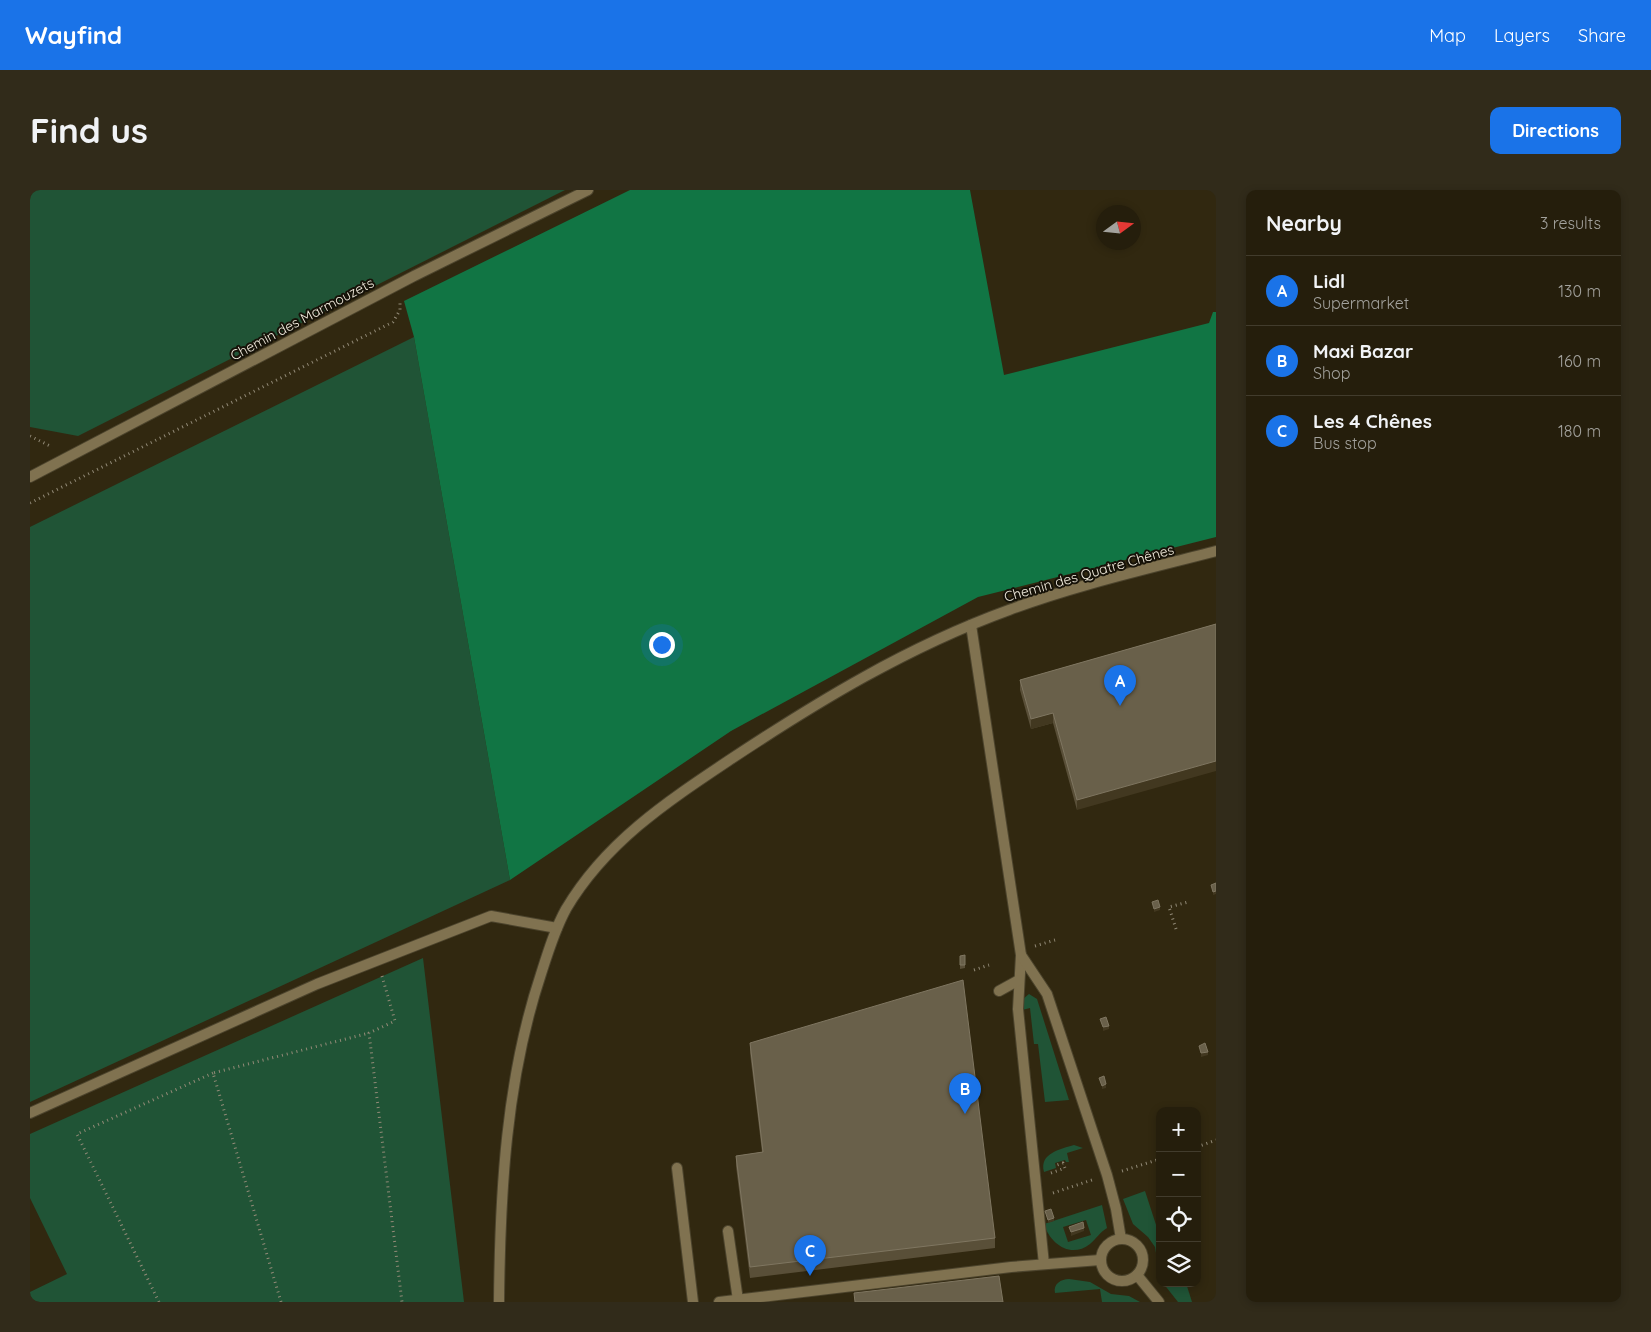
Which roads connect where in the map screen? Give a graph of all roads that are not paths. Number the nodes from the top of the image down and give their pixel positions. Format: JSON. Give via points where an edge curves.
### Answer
{"nodes":[{"id":1,"x":588,"y":190,"type":"edge"},
{"id":2,"x":30,"y":477,"type":"edge"},
{"id":3,"x":1216,"y":551,"type":"edge"},
{"id":4,"x":971,"y":625,"type":"junction"},
{"id":5,"x":557,"y":928,"type":"junction"},
{"id":6,"x":1021,"y":955,"type":"junction"},
{"id":7,"x":1019,"y":980,"type":"junction"},
{"id":8,"x":999,"y":991,"type":"dead end"},
{"id":9,"x":30,"y":1113,"type":"edge"},
{"id":10,"x":677,"y":1168,"type":"dead end"},
{"id":11,"x":728,"y":1230,"type":"dead end"},
{"id":12,"x":1121,"y":1239,"type":"junction"},
{"id":13,"x":1100,"y":1260,"type":"junction"},
{"id":14,"x":1044,"y":1264,"type":"junction"},
{"id":15,"x":1137,"y":1275,"type":"junction"},
{"id":16,"x":738,"y":1300,"type":"junction"},
{"id":17,"x":499,"y":1302,"type":"edge"},
{"id":18,"x":693,"y":1302,"type":"edge"},
{"id":19,"x":720,"y":1302,"type":"edge"},
{"id":20,"x":1159,"y":1302,"type":"edge"}],
"edges":[{"from":1,"to":2,"type":"street","name":"Chemin des Marmouzets","via":[[396,285]]},
{"from":3,"to":4,"type":"street","name":"Chemin des Quatre Chênes","via":[[1047,597]]},
{"from":4,"to":5,"type":"street","name":"Chemin des Quatre Chênes","via":[[928,643],[806,709],[655,811],[625,835],[594,869]]},
{"from":4,"to":6,"type":"street"},
{"from":5,"to":9,"type":"street","via":[[491,916],[316,984]]},
{"from":5,"to":17,"type":"street","name":"Chemin des Quatre Chênes","via":[[536,989],[514,1086],[504,1182]]},
{"from":6,"to":7,"type":"street"},
{"from":6,"to":12,"type":"street","via":[[1047,994],[1107,1175]]},
{"from":7,"to":8,"type":"street"},
{"from":7,"to":14,"type":"street","via":[[1018,1009]]},
{"from":10,"to":18,"type":"street"},
{"from":11,"to":16,"type":"street"},
{"from":12,"to":13,"type":"street","via":[[1106,1245]]},
{"from":12,"to":15,"type":"street","via":[[1133,1242],[1141,1251],[1143,1264]]},
{"from":13,"to":14,"type":"street"},
{"from":13,"to":15,"type":"street","via":[[1106,1275],[1116,1281]]},
{"from":14,"to":16,"type":"street"},
{"from":15,"to":20,"type":"street"},
{"from":16,"to":19,"type":"street"}]}
